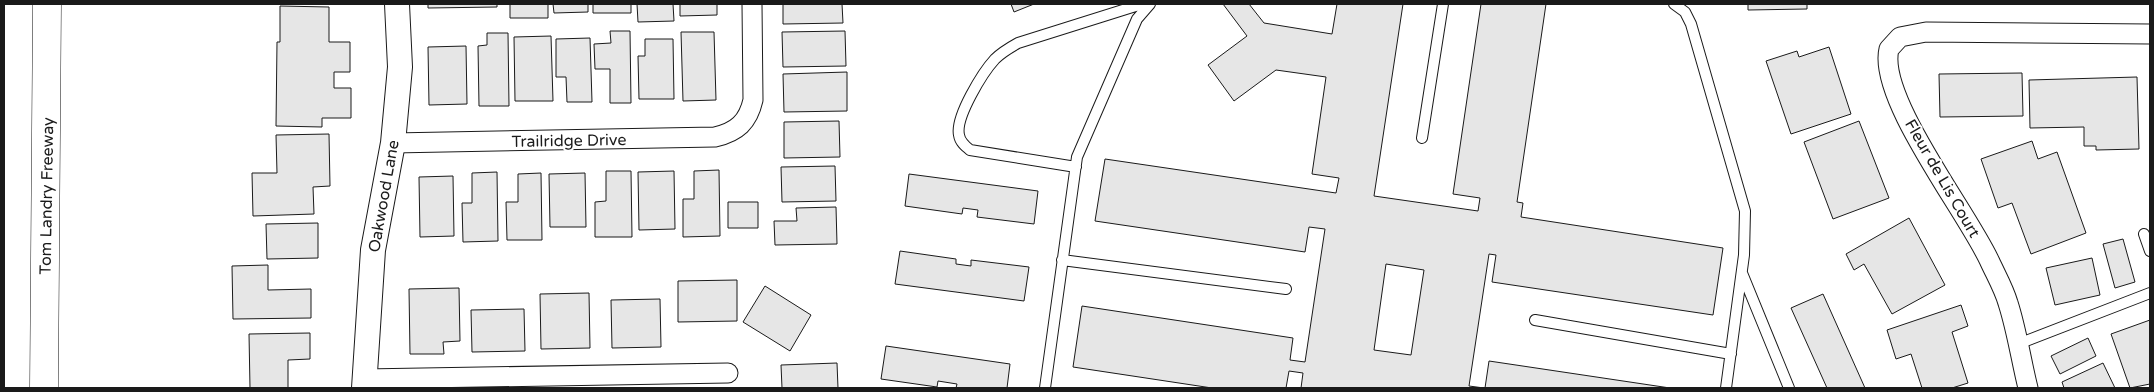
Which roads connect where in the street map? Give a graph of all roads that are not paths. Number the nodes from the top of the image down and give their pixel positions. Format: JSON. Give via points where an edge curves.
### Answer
{"nodes":[{"id":1,"x":47,"y":4,"type":"edge"},
{"id":2,"x":397,"y":4,"type":"edge"},
{"id":3,"x":752,"y":4,"type":"edge"},
{"id":4,"x":1142,"y":4,"type":"edge"},
{"id":5,"x":1150,"y":4,"type":"edge"},
{"id":6,"x":1442,"y":4,"type":"edge"},
{"id":7,"x":1674,"y":4,"type":"edge"},
{"id":8,"x":2150,"y":34,"type":"edge"},
{"id":9,"x":1422,"y":138,"type":"dead end"},
{"id":10,"x":393,"y":143,"type":"junction"},
{"id":11,"x":1076,"y":167,"type":"junction"},
{"id":12,"x":2144,"y":234,"type":"dead end"},
{"id":13,"x":2150,"y":251,"type":"edge"},
{"id":14,"x":1062,"y":260,"type":"junction"},
{"id":15,"x":1742,"y":272,"type":"junction"},
{"id":16,"x":1286,"y":289,"type":"dead end"},
{"id":17,"x":2150,"y":292,"type":"edge"},
{"id":18,"x":1535,"y":320,"type":"dead end"},
{"id":19,"x":2018,"y":344,"type":"junction"},
{"id":20,"x":1731,"y":354,"type":"junction"},
{"id":21,"x":728,"y":373,"type":"dead end"},
{"id":22,"x":364,"y":384,"type":"edge"},
{"id":23,"x":44,"y":388,"type":"edge"},
{"id":24,"x":1044,"y":388,"type":"edge"},
{"id":25,"x":1726,"y":388,"type":"edge"},
{"id":26,"x":1789,"y":388,"type":"edge"},
{"id":27,"x":2028,"y":388,"type":"edge"}],
"edges":[{"from":1,"to":23,"type":"highway","name":"Tom Landry Freeway"},
{"from":2,"to":10,"type":"street","name":"Oakwood Lane","via":[[400,67]]},
{"from":3,"to":10,"type":"street","name":"Trailridge Drive","via":[[753,100],[750,114],[730,134],[715,137]]},
{"from":4,"to":11,"type":"lane","via":[[1006,49],[980,78],[959,123],[958,135],[970,150]]},
{"from":5,"to":11,"type":"lane","via":[[1137,19],[1077,157]]},
{"from":6,"to":9,"type":"lane"},
{"from":7,"to":15,"type":"lane","via":[[1685,12],[1692,24],[1745,211]]},
{"from":8,"to":19,"type":"street","name":"Fleur de Lis Court","via":[[1926,32],[1900,37],[1889,49],[1889,70],[1895,91],[1925,154],[1989,259],[2008,303]]},
{"from":10,"to":22,"type":"street","name":"Oakwood Lane","via":[[372,250]]},
{"from":11,"to":14,"type":"lane"},
{"from":12,"to":13,"type":"lane"},
{"from":14,"to":16,"type":"lane"},
{"from":14,"to":24,"type":"lane"},
{"from":15,"to":20,"type":"lane"},
{"from":15,"to":26,"type":"lane"},
{"from":17,"to":19,"type":"lane"},
{"from":18,"to":20,"type":"lane"},
{"from":19,"to":27,"type":"street","name":"Fleur de Lis Court"},
{"from":20,"to":25,"type":"lane"},
{"from":21,"to":22,"type":"street"}]}
